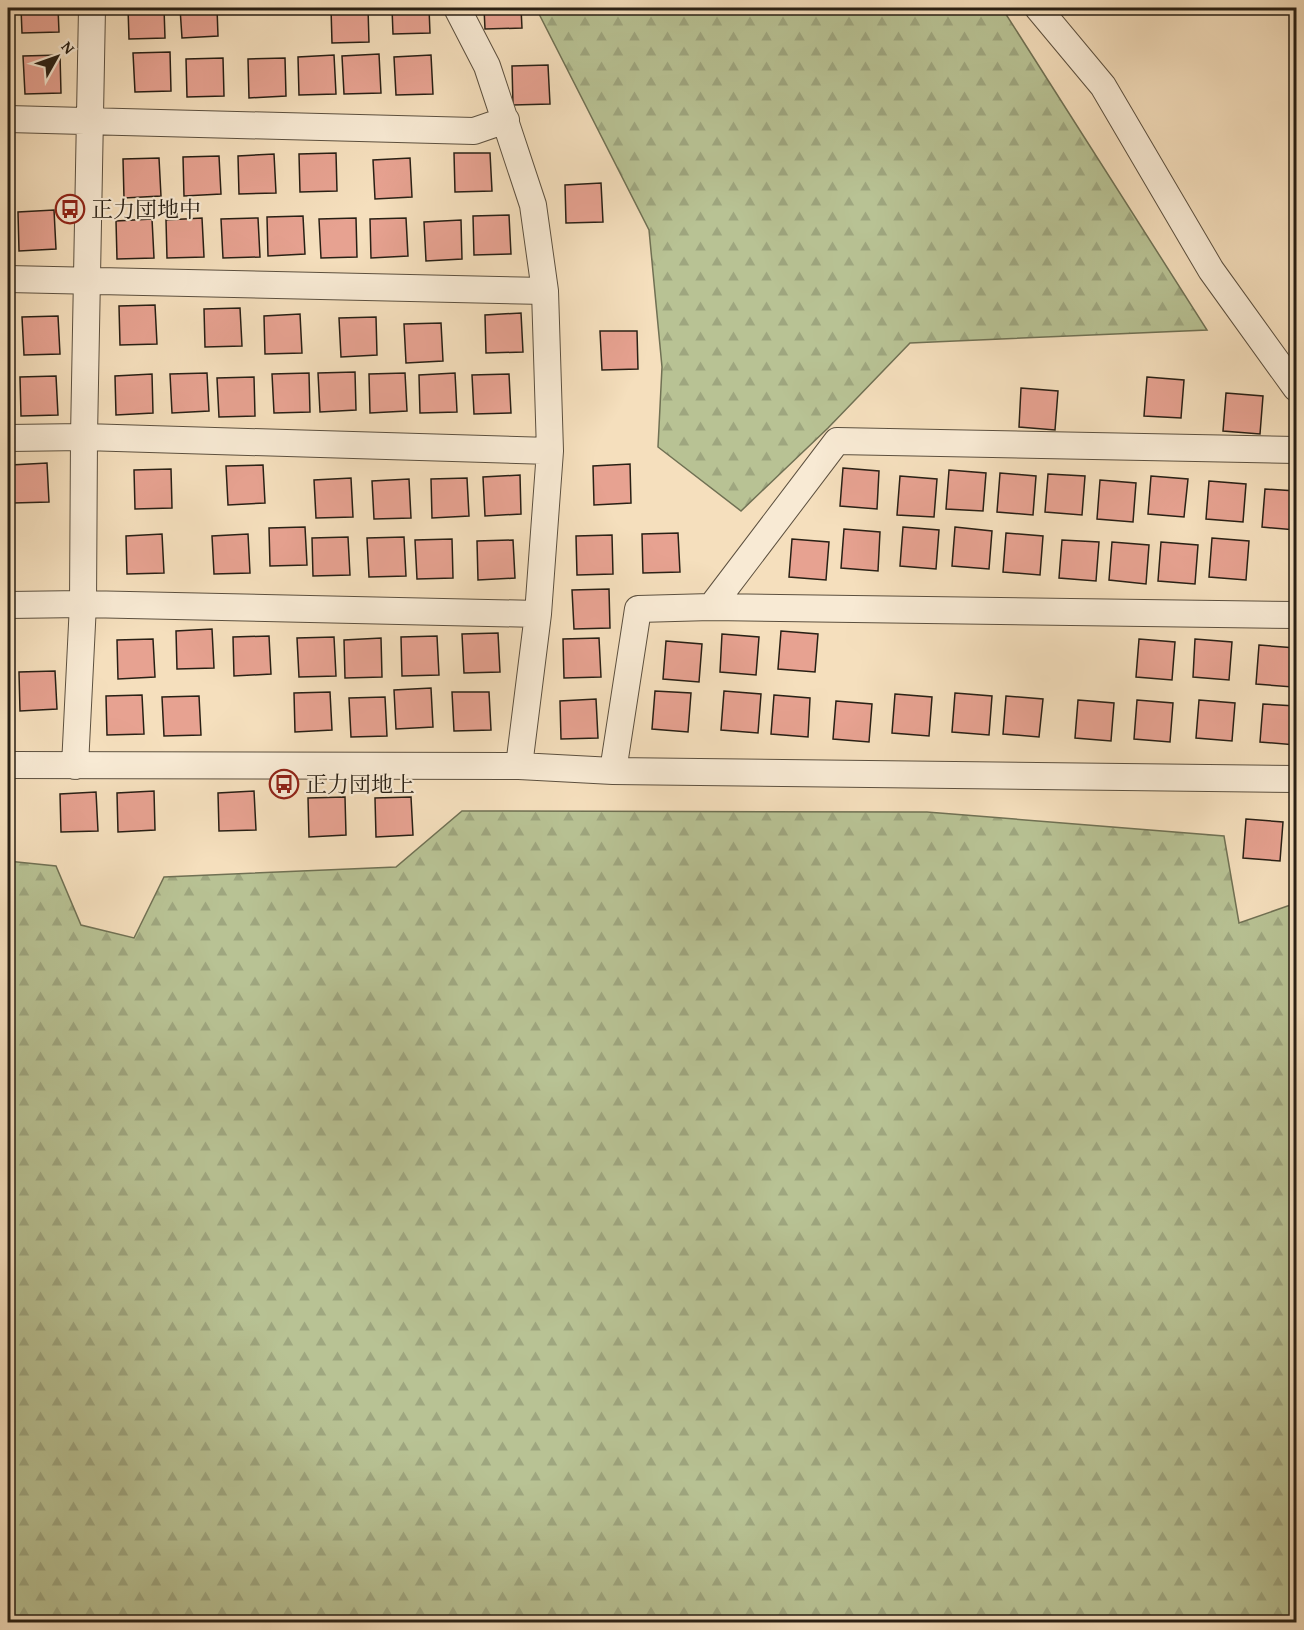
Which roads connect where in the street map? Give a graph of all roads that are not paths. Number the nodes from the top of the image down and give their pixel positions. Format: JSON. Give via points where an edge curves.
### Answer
{"nodes":[{"id":1,"x":92,"y":8,"type":"edge"},
{"id":2,"x":457,"y":8,"type":"edge"},
{"id":3,"x":1038,"y":8,"type":"edge"},
{"id":4,"x":8,"y":119,"type":"edge"},
{"id":5,"x":90,"y":120,"type":"junction"},
{"id":6,"x":506,"y":120,"type":"junction"},
{"id":7,"x":8,"y":279,"type":"edge"},
{"id":8,"x":88,"y":280,"type":"junction"},
{"id":9,"x":545,"y":291,"type":"junction"},
{"id":10,"x":1296,"y":388,"type":"edge"},
{"id":11,"x":84,"y":437,"type":"junction"},
{"id":12,"x":8,"y":438,"type":"edge"},
{"id":13,"x":1296,"y":450,"type":"edge"},
{"id":14,"x":550,"y":451,"type":"junction"},
{"id":15,"x":83,"y":604,"type":"junction"},
{"id":16,"x":8,"y":605,"type":"edge"},
{"id":17,"x":711,"y":607,"type":"junction"},
{"id":18,"x":538,"y":614,"type":"junction"},
{"id":19,"x":1296,"y":615,"type":"edge"},
{"id":20,"x":8,"y":765,"type":"edge"},
{"id":21,"x":75,"y":766,"type":"junction"},
{"id":22,"x":519,"y":766,"type":"junction"},
{"id":23,"x":613,"y":771,"type":"junction"},
{"id":24,"x":1296,"y":779,"type":"edge"}],
"edges":[{"from":1,"to":5,"type":"street"},
{"from":2,"to":6,"type":"street","via":[[487,66]]},
{"from":3,"to":10,"type":"street","via":[[1102,86],[1211,270]]},
{"from":4,"to":5,"type":"street"},
{"from":5,"to":6,"type":"street","via":[[474,131]]},
{"from":5,"to":8,"type":"street"},
{"from":6,"to":9,"type":"street","via":[[533,205]]},
{"from":7,"to":8,"type":"street"},
{"from":8,"to":9,"type":"street"},
{"from":8,"to":11,"type":"street"},
{"from":9,"to":14,"type":"street"},
{"from":11,"to":12,"type":"street"},
{"from":11,"to":14,"type":"street"},
{"from":11,"to":15,"type":"street"},
{"from":13,"to":17,"type":"street","via":[[837,441]]},
{"from":14,"to":18,"type":"street"},
{"from":15,"to":16,"type":"street"},
{"from":15,"to":18,"type":"street"},
{"from":15,"to":21,"type":"street"},
{"from":17,"to":19,"type":"street"},
{"from":17,"to":23,"type":"street","via":[[638,609]]},
{"from":18,"to":22,"type":"street"},
{"from":20,"to":21,"type":"street"},
{"from":21,"to":22,"type":"street"},
{"from":22,"to":23,"type":"street"},
{"from":23,"to":24,"type":"street"}]}
